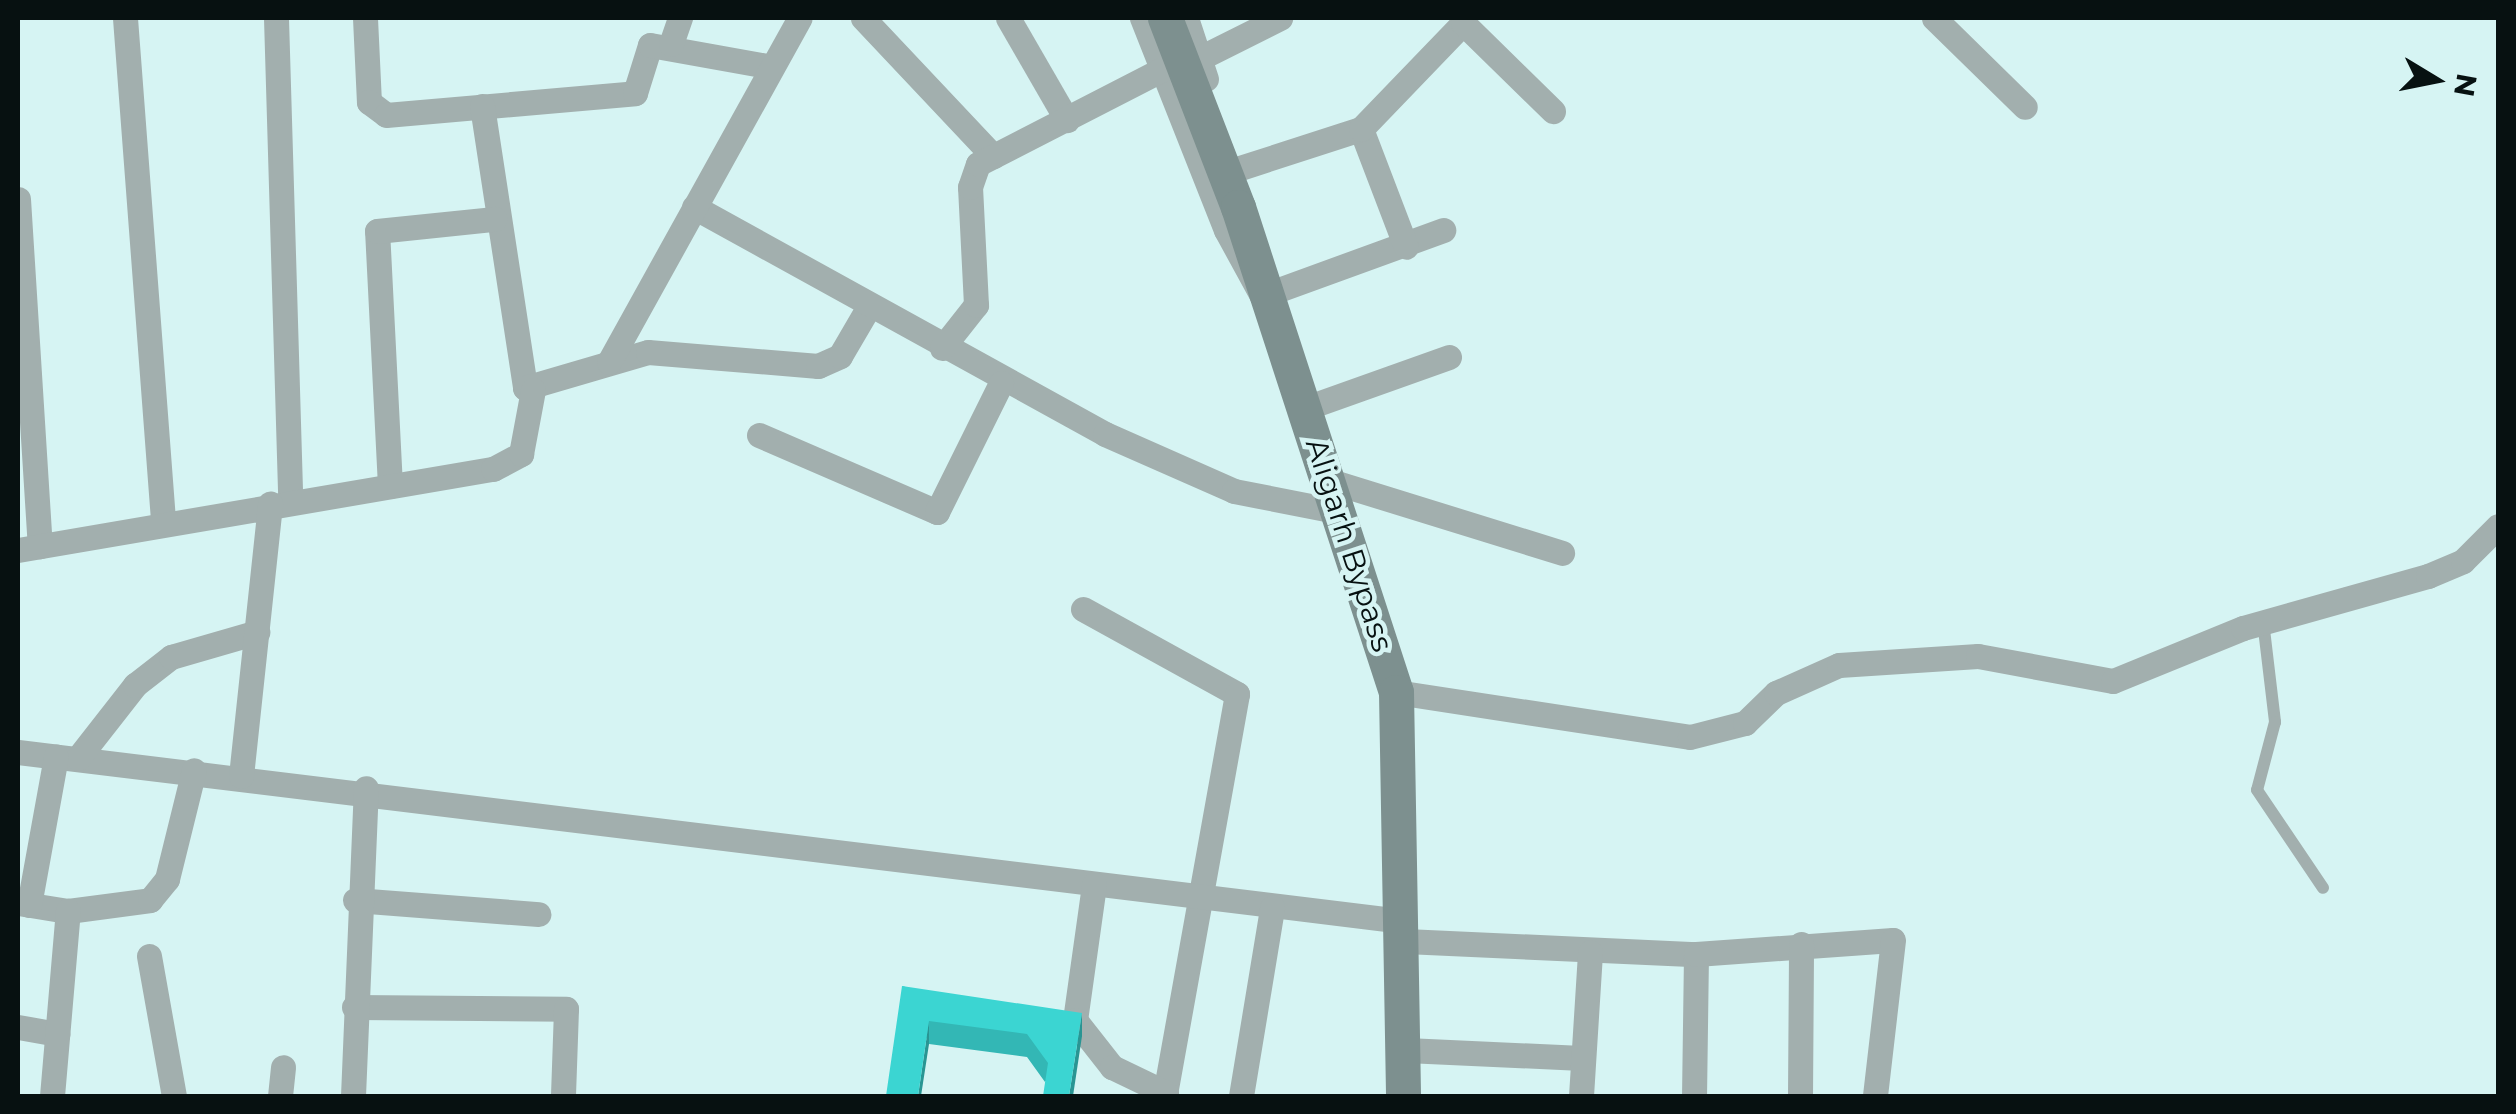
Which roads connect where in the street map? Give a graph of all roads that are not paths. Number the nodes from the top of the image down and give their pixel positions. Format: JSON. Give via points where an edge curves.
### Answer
{"nodes":[{"id":1,"x":125,"y":18,"type":"edge"},
{"id":2,"x":276,"y":18,"type":"edge"},
{"id":3,"x":366,"y":18,"type":"edge"},
{"id":4,"x":680,"y":18,"type":"edge"},
{"id":5,"x":800,"y":18,"type":"edge"},
{"id":6,"x":864,"y":18,"type":"edge"},
{"id":7,"x":1008,"y":18,"type":"edge"},
{"id":8,"x":1142,"y":18,"type":"edge"},
{"id":9,"x":1165,"y":18,"type":"edge"},
{"id":10,"x":1186,"y":18,"type":"edge"},
{"id":11,"x":1280,"y":18,"type":"edge"},
{"id":12,"x":1934,"y":18,"type":"edge"},
{"id":13,"x":1465,"y":20,"type":"edge"},
{"id":14,"x":671,"y":44,"type":"junction"},
{"id":15,"x":1198,"y":59,"type":"junction"},
{"id":16,"x":768,"y":66,"type":"junction"},
{"id":17,"x":1161,"y":70,"type":"junction"},
{"id":18,"x":482,"y":106,"type":"junction"},
{"id":19,"x":2025,"y":107,"type":"dead end"},
{"id":20,"x":1554,"y":111,"type":"dead end"},
{"id":21,"x":1067,"y":120,"type":"junction"},
{"id":22,"x":1362,"y":129,"type":"junction"},
{"id":23,"x":994,"y":156,"type":"junction"},
{"id":24,"x":1240,"y":168,"type":"junction"},
{"id":25,"x":18,"y":199,"type":"edge"},
{"id":26,"x":694,"y":207,"type":"junction"},
{"id":27,"x":494,"y":219,"type":"junction"},
{"id":28,"x":1443,"y":230,"type":"dead end"},
{"id":29,"x":1406,"y":247,"type":"junction"},
{"id":30,"x":1273,"y":293,"type":"junction"},
{"id":31,"x":868,"y":308,"type":"junction"},
{"id":32,"x":942,"y":348,"type":"junction"},
{"id":33,"x":1449,"y":357,"type":"dead end"},
{"id":34,"x":610,"y":362,"type":"junction"},
{"id":35,"x":1001,"y":383,"type":"junction"},
{"id":36,"x":533,"y":390,"type":"junction"},
{"id":37,"x":1304,"y":409,"type":"junction"},
{"id":38,"x":758,"y":435,"type":"dead end"},
{"id":39,"x":390,"y":486,"type":"junction"},
{"id":40,"x":1335,"y":496,"type":"junction"},
{"id":41,"x":280,"y":502,"type":"junction"},
{"id":42,"x":163,"y":520,"type":"junction"},
{"id":43,"x":2498,"y":526,"type":"edge"},
{"id":44,"x":29,"y":548,"type":"edge"},
{"id":45,"x":1562,"y":553,"type":"dead end"},
{"id":46,"x":1084,"y":610,"type":"dead end"},
{"id":47,"x":2263,"y":621,"type":"junction"},
{"id":48,"x":257,"y":632,"type":"junction"},
{"id":49,"x":1396,"y":692,"type":"junction"},
{"id":50,"x":18,"y":752,"type":"edge"},
{"id":51,"x":67,"y":758,"type":"junction"},
{"id":52,"x":194,"y":770,"type":"junction"},
{"id":53,"x":241,"y":776,"type":"junction"},
{"id":54,"x":366,"y":788,"type":"junction"},
{"id":55,"x":1094,"y":885,"type":"junction"},
{"id":56,"x":2323,"y":888,"type":"dead end"},
{"id":57,"x":1200,"y":897,"type":"junction"},
{"id":58,"x":355,"y":900,"type":"junction"},
{"id":59,"x":23,"y":904,"type":"edge"},
{"id":60,"x":1272,"y":908,"type":"junction"},
{"id":61,"x":68,"y":911,"type":"junction"},
{"id":62,"x":538,"y":914,"type":"dead end"},
{"id":63,"x":1404,"y":931,"type":"junction"},
{"id":64,"x":1801,"y":944,"type":"junction"},
{"id":65,"x":1590,"y":952,"type":"junction"},
{"id":66,"x":1696,"y":954,"type":"junction"},
{"id":67,"x":149,"y":956,"type":"dead end"},
{"id":68,"x":354,"y":1007,"type":"junction"},
{"id":69,"x":18,"y":1027,"type":"edge"},
{"id":70,"x":57,"y":1034,"type":"junction"},
{"id":71,"x":1406,"y":1050,"type":"junction"},
{"id":72,"x":1582,"y":1058,"type":"junction"},
{"id":73,"x":283,"y":1067,"type":"dead end"},
{"id":74,"x":1165,"y":1095,"type":"edge"},
{"id":75,"x":52,"y":1096,"type":"edge"},
{"id":76,"x":174,"y":1096,"type":"edge"},
{"id":77,"x":280,"y":1096,"type":"edge"},
{"id":78,"x":353,"y":1096,"type":"edge"},
{"id":79,"x":563,"y":1096,"type":"edge"},
{"id":80,"x":1241,"y":1096,"type":"edge"},
{"id":81,"x":1403,"y":1096,"type":"edge"},
{"id":82,"x":1581,"y":1096,"type":"edge"},
{"id":83,"x":1694,"y":1096,"type":"edge"},
{"id":84,"x":1800,"y":1096,"type":"edge"},
{"id":85,"x":1875,"y":1096,"type":"edge"}],
"edges":[{"from":1,"to":42,"type":"street"},
{"from":2,"to":41,"type":"street"},
{"from":3,"to":18,"type":"street","via":[[372,110]]},
{"from":4,"to":14,"type":"street"},
{"from":5,"to":16,"type":"street"},
{"from":6,"to":23,"type":"street"},
{"from":7,"to":21,"type":"street"},
{"from":8,"to":17,"type":"street"},
{"from":9,"to":30,"type":"main road","name":"Aligarh Bypass"},
{"from":10,"to":15,"type":"street"},
{"from":11,"to":15,"type":"street"},
{"from":12,"to":19,"type":"street"},
{"from":13,"to":20,"type":"street"},
{"from":13,"to":22,"type":"street"},
{"from":14,"to":16,"type":"street"},
{"from":14,"to":18,"type":"street","via":[[644,48],[635,94]]},
{"from":15,"to":24,"type":"street"},
{"from":16,"to":26,"type":"street"},
{"from":17,"to":21,"type":"street"},
{"from":17,"to":30,"type":"street"},
{"from":18,"to":27,"type":"street"},
{"from":21,"to":23,"type":"street"},
{"from":22,"to":24,"type":"street"},
{"from":22,"to":29,"type":"street"},
{"from":23,"to":32,"type":"street","via":[[978,164],[970,187],[976,305]]},
{"from":24,"to":30,"type":"street"},
{"from":25,"to":44,"type":"street"},
{"from":26,"to":31,"type":"street"},
{"from":26,"to":34,"type":"street"},
{"from":27,"to":36,"type":"street","via":[[520,383]]},
{"from":27,"to":39,"type":"street","via":[[377,231]]},
{"from":28,"to":29,"type":"street"},
{"from":29,"to":30,"type":"street"},
{"from":30,"to":37,"type":"main road","name":"Aligarh Bypass"},
{"from":31,"to":32,"type":"street"},
{"from":31,"to":34,"type":"street","via":[[840,356],[818,366],[700,350]]},
{"from":32,"to":35,"type":"street"},
{"from":33,"to":37,"type":"street"},
{"from":34,"to":36,"type":"street"},
{"from":35,"to":38,"type":"street","via":[[937,512]]},
{"from":35,"to":40,"type":"street","via":[[1234,491]]},
{"from":36,"to":39,"type":"street","via":[[527,438],[508,464]]},
{"from":37,"to":40,"type":"main road","name":"Aligarh Bypass"},
{"from":39,"to":41,"type":"street"},
{"from":40,"to":45,"type":"street"},
{"from":40,"to":49,"type":"main road","name":"Aligarh Bypass"},
{"from":41,"to":42,"type":"street"},
{"from":41,"to":48,"type":"street"},
{"from":42,"to":44,"type":"street"},
{"from":43,"to":47,"type":"street","via":[[2463,561],[2428,576]]},
{"from":46,"to":57,"type":"street","via":[[1237,694]]},
{"from":47,"to":49,"type":"street","via":[[2113,681],[1978,656],[1840,664],[1806,675],[1718,735],[1611,728]]},
{"from":47,"to":56,"type":"lane","via":[[2275,722],[2258,790]]},
{"from":48,"to":51,"type":"street","via":[[172,657],[134,685]]},
{"from":48,"to":53,"type":"street"},
{"from":49,"to":63,"type":"main road","name":"Aligarh Bypass"},
{"from":50,"to":51,"type":"street"},
{"from":51,"to":52,"type":"street"},
{"from":51,"to":59,"type":"street"},
{"from":52,"to":53,"type":"street"},
{"from":52,"to":61,"type":"street","via":[[167,879],[150,900]]},
{"from":53,"to":54,"type":"street"},
{"from":54,"to":55,"type":"street"},
{"from":54,"to":58,"type":"street"},
{"from":55,"to":57,"type":"street"},
{"from":55,"to":74,"type":"street","via":[[1075,1020],[1112,1067]]},
{"from":57,"to":60,"type":"street"},
{"from":57,"to":74,"type":"street"},
{"from":58,"to":62,"type":"street"},
{"from":58,"to":68,"type":"street"},
{"from":59,"to":61,"type":"street"},
{"from":60,"to":63,"type":"street"},
{"from":60,"to":80,"type":"street"},
{"from":61,"to":70,"type":"street"},
{"from":63,"to":65,"type":"street"},
{"from":63,"to":71,"type":"main road","name":"Aligarh Bypass"},
{"from":64,"to":66,"type":"street"},
{"from":64,"to":84,"type":"street"},
{"from":64,"to":85,"type":"street","via":[[1892,940]]},
{"from":65,"to":66,"type":"street"},
{"from":65,"to":72,"type":"street"},
{"from":66,"to":83,"type":"street"},
{"from":67,"to":76,"type":"street"},
{"from":68,"to":78,"type":"street"},
{"from":68,"to":79,"type":"street","via":[[566,1009]]},
{"from":69,"to":70,"type":"street"},
{"from":70,"to":75,"type":"street"},
{"from":71,"to":72,"type":"street"},
{"from":71,"to":81,"type":"main road","name":"Aligarh Bypass"},
{"from":72,"to":82,"type":"street"},
{"from":73,"to":77,"type":"street"}]}
